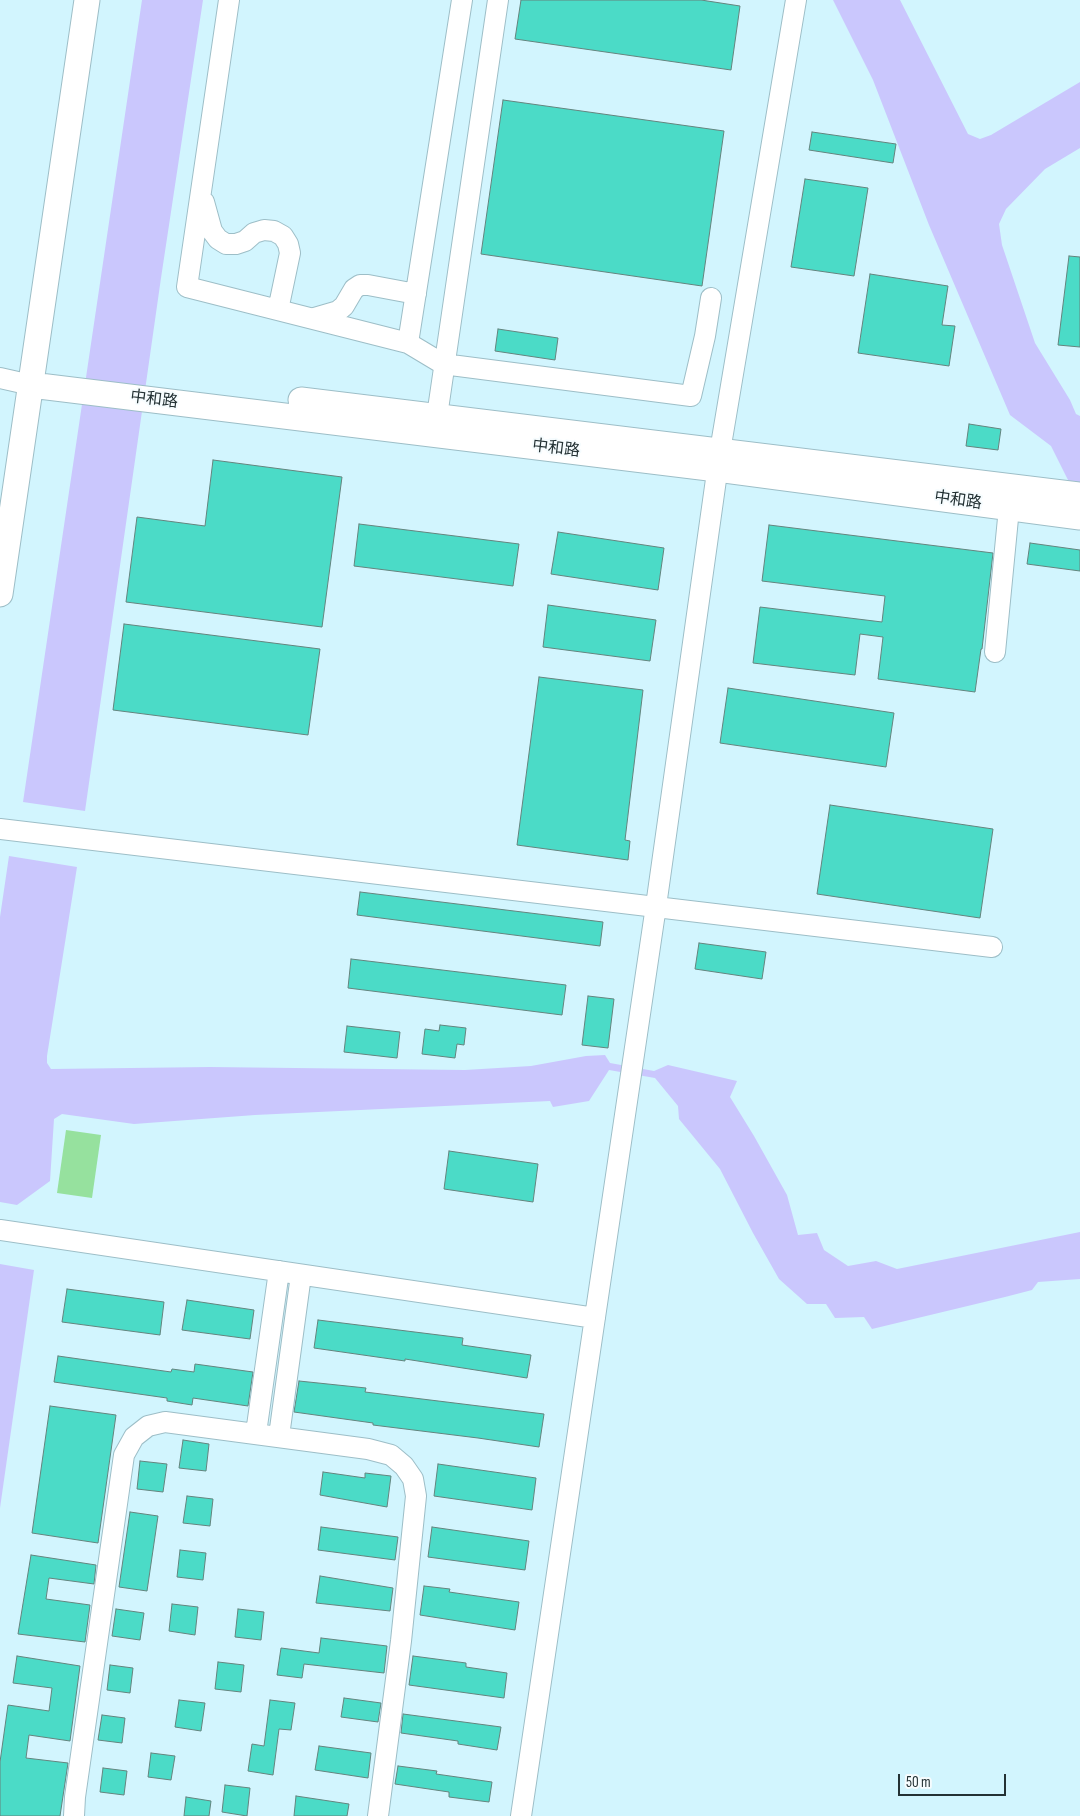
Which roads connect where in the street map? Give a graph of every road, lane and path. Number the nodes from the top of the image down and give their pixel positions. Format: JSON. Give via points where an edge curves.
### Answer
{"nodes":[{"id":1,"x":87,"y":0,"type":"edge"},
{"id":2,"x":229,"y":0,"type":"edge"},
{"id":3,"x":462,"y":0,"type":"edge"},
{"id":4,"x":498,"y":0,"type":"edge"},
{"id":5,"x":796,"y":0,"type":"edge"},
{"id":6,"x":201,"y":192,"type":"junction"},
{"id":7,"x":416,"y":294,"type":"junction"},
{"id":8,"x":711,"y":298,"type":"dead end"},
{"id":9,"x":278,"y":310,"type":"junction"},
{"id":10,"x":312,"y":319,"type":"junction"},
{"id":11,"x":408,"y":343,"type":"junction"},
{"id":12,"x":443,"y":364,"type":"junction"},
{"id":13,"x":33,"y":377,"type":"junction"},
{"id":14,"x":0,"y":378,"type":"edge"},
{"id":15,"x":436,"y":416,"type":"junction"},
{"id":16,"x":718,"y":460,"type":"junction"},
{"id":17,"x":1080,"y":495,"type":"edge"},
{"id":18,"x":1009,"y":508,"type":"junction"},
{"id":19,"x":1080,"y":517,"type":"edge"},
{"id":20,"x":0,"y":594,"type":"edge"},
{"id":21,"x":995,"y":652,"type":"dead end"},
{"id":22,"x":0,"y":829,"type":"edge"},
{"id":23,"x":656,"y":906,"type":"junction"},
{"id":24,"x":992,"y":947,"type":"dead end"},
{"id":25,"x":0,"y":1230,"type":"edge"},
{"id":26,"x":279,"y":1271,"type":"junction"},
{"id":27,"x":301,"y":1275,"type":"junction"},
{"id":28,"x":595,"y":1318,"type":"junction"},
{"id":29,"x":256,"y":1433,"type":"junction"},
{"id":30,"x":278,"y":1436,"type":"junction"},
{"id":31,"x":74,"y":1816,"type":"edge"},
{"id":32,"x":378,"y":1816,"type":"edge"},
{"id":33,"x":521,"y":1816,"type":"edge"}],
"edges":[{"from":1,"to":13,"type":"main road"},
{"from":2,"to":6,"type":"street"},
{"from":3,"to":7,"type":"street"},
{"from":4,"to":12,"type":"street"},
{"from":5,"to":16,"type":"street"},
{"from":6,"to":9,"type":"street","via":[[187,287]]},
{"from":6,"to":9,"type":"street","via":[[212,231],[226,244],[245,241],[264,230],[283,236],[290,253]]},
{"from":7,"to":10,"type":"street","via":[[360,285],[338,311]]},
{"from":7,"to":11,"type":"street"},
{"from":8,"to":12,"type":"street","via":[[691,396]]},
{"from":9,"to":10,"type":"street"},
{"from":10,"to":11,"type":"street"},
{"from":11,"to":12,"type":"street"},
{"from":12,"to":15,"type":"street"},
{"from":13,"to":14,"type":"street"},
{"from":13,"to":15,"type":"main road","name":"中和路"},
{"from":13,"to":16,"type":"main road","name":"中和路"},
{"from":13,"to":20,"type":"main road"},
{"from":15,"to":16,"type":"main road","name":"中和路"},
{"from":16,"to":17,"type":"main road","name":"中和路"},
{"from":16,"to":18,"type":"main road","name":"中和路"},
{"from":16,"to":23,"type":"street"},
{"from":18,"to":19,"type":"main road","name":"中和路"},
{"from":18,"to":21,"type":"street"},
{"from":22,"to":23,"type":"street"},
{"from":23,"to":24,"type":"street"},
{"from":23,"to":28,"type":"street"},
{"from":25,"to":26,"type":"street"},
{"from":26,"to":27,"type":"street"},
{"from":26,"to":29,"type":"street"},
{"from":27,"to":28,"type":"street"},
{"from":27,"to":30,"type":"street"},
{"from":28,"to":33,"type":"street"},
{"from":29,"to":30,"type":"street"},
{"from":29,"to":31,"type":"street","via":[[166,1422],[148,1426],[134,1437],[124,1455]]},
{"from":30,"to":32,"type":"street","via":[[391,1455],[413,1479],[416,1496]]}]}
